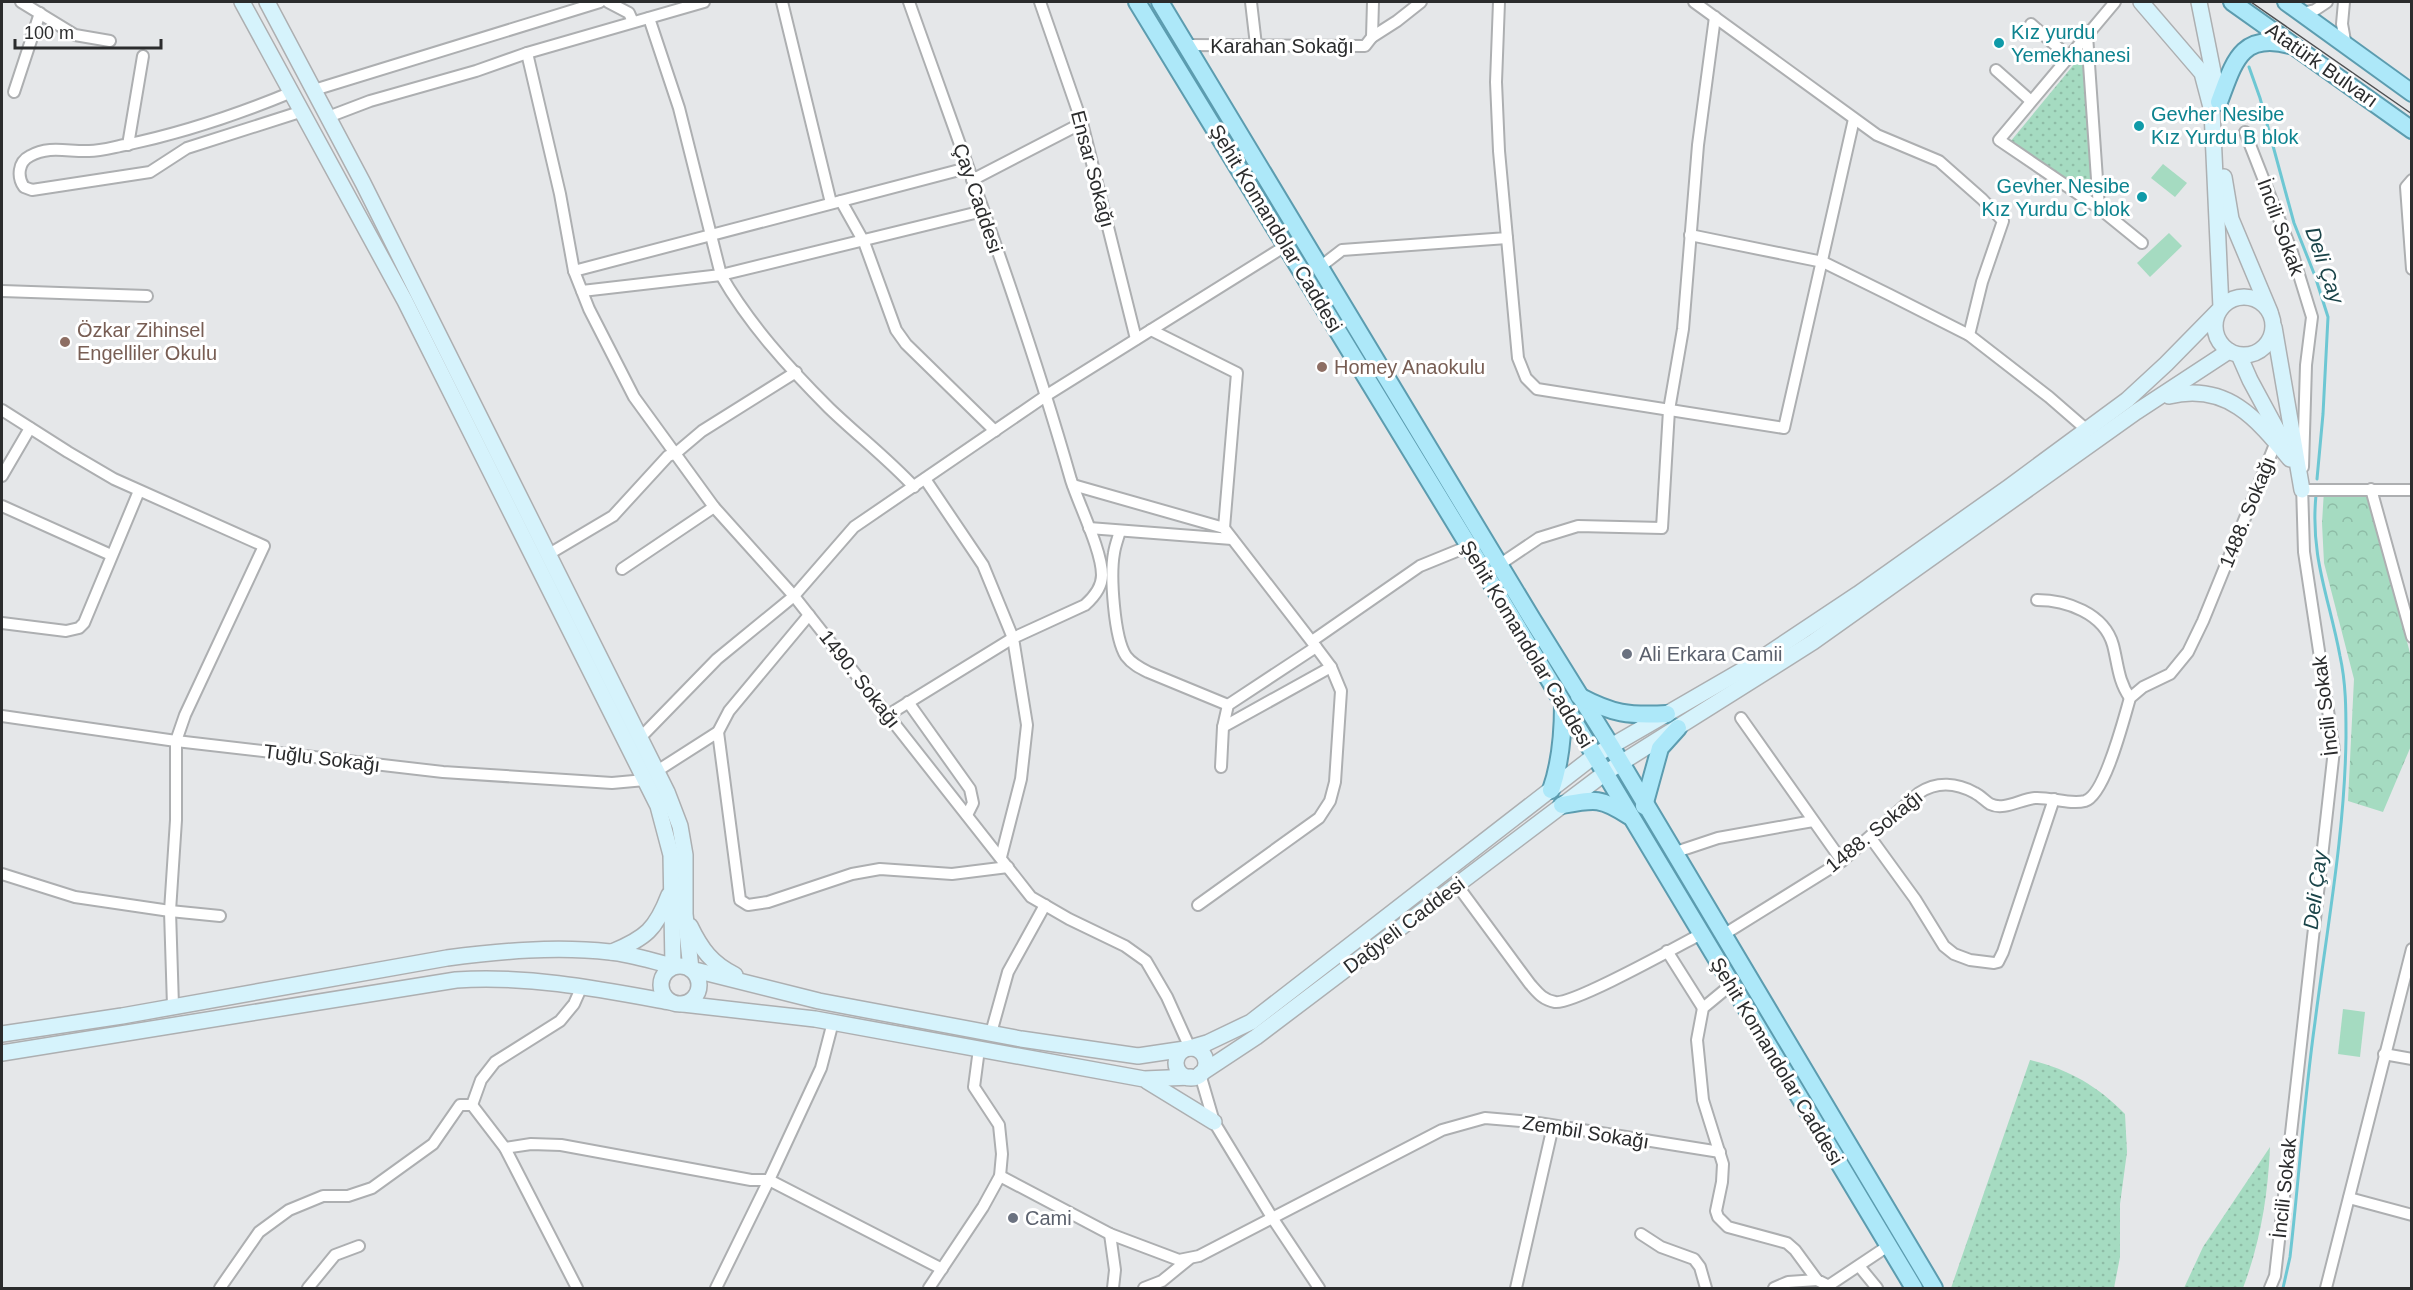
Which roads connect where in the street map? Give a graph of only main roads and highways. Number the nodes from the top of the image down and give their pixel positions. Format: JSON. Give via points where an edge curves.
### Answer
{"nodes":[{"id":1,"x":1137,"y":2,"type":"edge"},
{"id":2,"x":1160,"y":2,"type":"edge"},
{"id":3,"x":2232,"y":2,"type":"edge"},
{"id":4,"x":2286,"y":2,"type":"edge"},
{"id":5,"x":2295,"y":46,"type":"junction"},
{"id":6,"x":2412,"y":93,"type":"edge"},
{"id":7,"x":2219,"y":102,"type":"road end"},
{"id":8,"x":2412,"y":129,"type":"edge"},
{"id":9,"x":1570,"y":699,"type":"junction"},
{"id":10,"x":1667,"y":714,"type":"road end"},
{"id":11,"x":1678,"y":728,"type":"road end"},
{"id":12,"x":1551,"y":790,"type":"road end"},
{"id":13,"x":1562,"y":805,"type":"road end"},
{"id":14,"x":1644,"y":806,"type":"junction"},
{"id":15,"x":1631,"y":817,"type":"junction"},
{"id":16,"x":1914,"y":1288,"type":"edge"},
{"id":17,"x":1935,"y":1288,"type":"edge"}],
"edges":[{"from":1,"to":9,"type":"main road","name":"Şehit Komandolar Caddesi","via":[[1468,546]]},
{"from":2,"to":9,"type":"main road","name":"Şehit Komandolar Caddesi","via":[[1499,565]]},
{"from":3,"to":5,"type":"main road","name":"Atatürk Bulvarı"},
{"from":4,"to":6,"type":"main road","name":"Atatürk Bulvarı"},
{"from":5,"to":7,"type":"main road","via":[[2256,42],[2233,65]]},
{"from":5,"to":8,"type":"main road","name":"Atatürk Bulvarı"},
{"from":9,"to":10,"type":"main road","via":[[1619,714]]},
{"from":9,"to":12,"type":"main road"},
{"from":9,"to":14,"type":"main road","name":"Şehit Komandolar Caddesi","via":[[1611,746]]},
{"from":9,"to":15,"type":"main road","name":"Şehit Komandolar Caddesi","via":[[1594,756]]},
{"from":11,"to":14,"type":"main road","via":[[1660,748]]},
{"from":13,"to":15,"type":"main road","via":[[1603,801]]},
{"from":14,"to":17,"type":"main road","name":"Şehit Komandolar Caddesi"},
{"from":15,"to":16,"type":"main road","name":"Şehit Komandolar Caddesi"}]}
